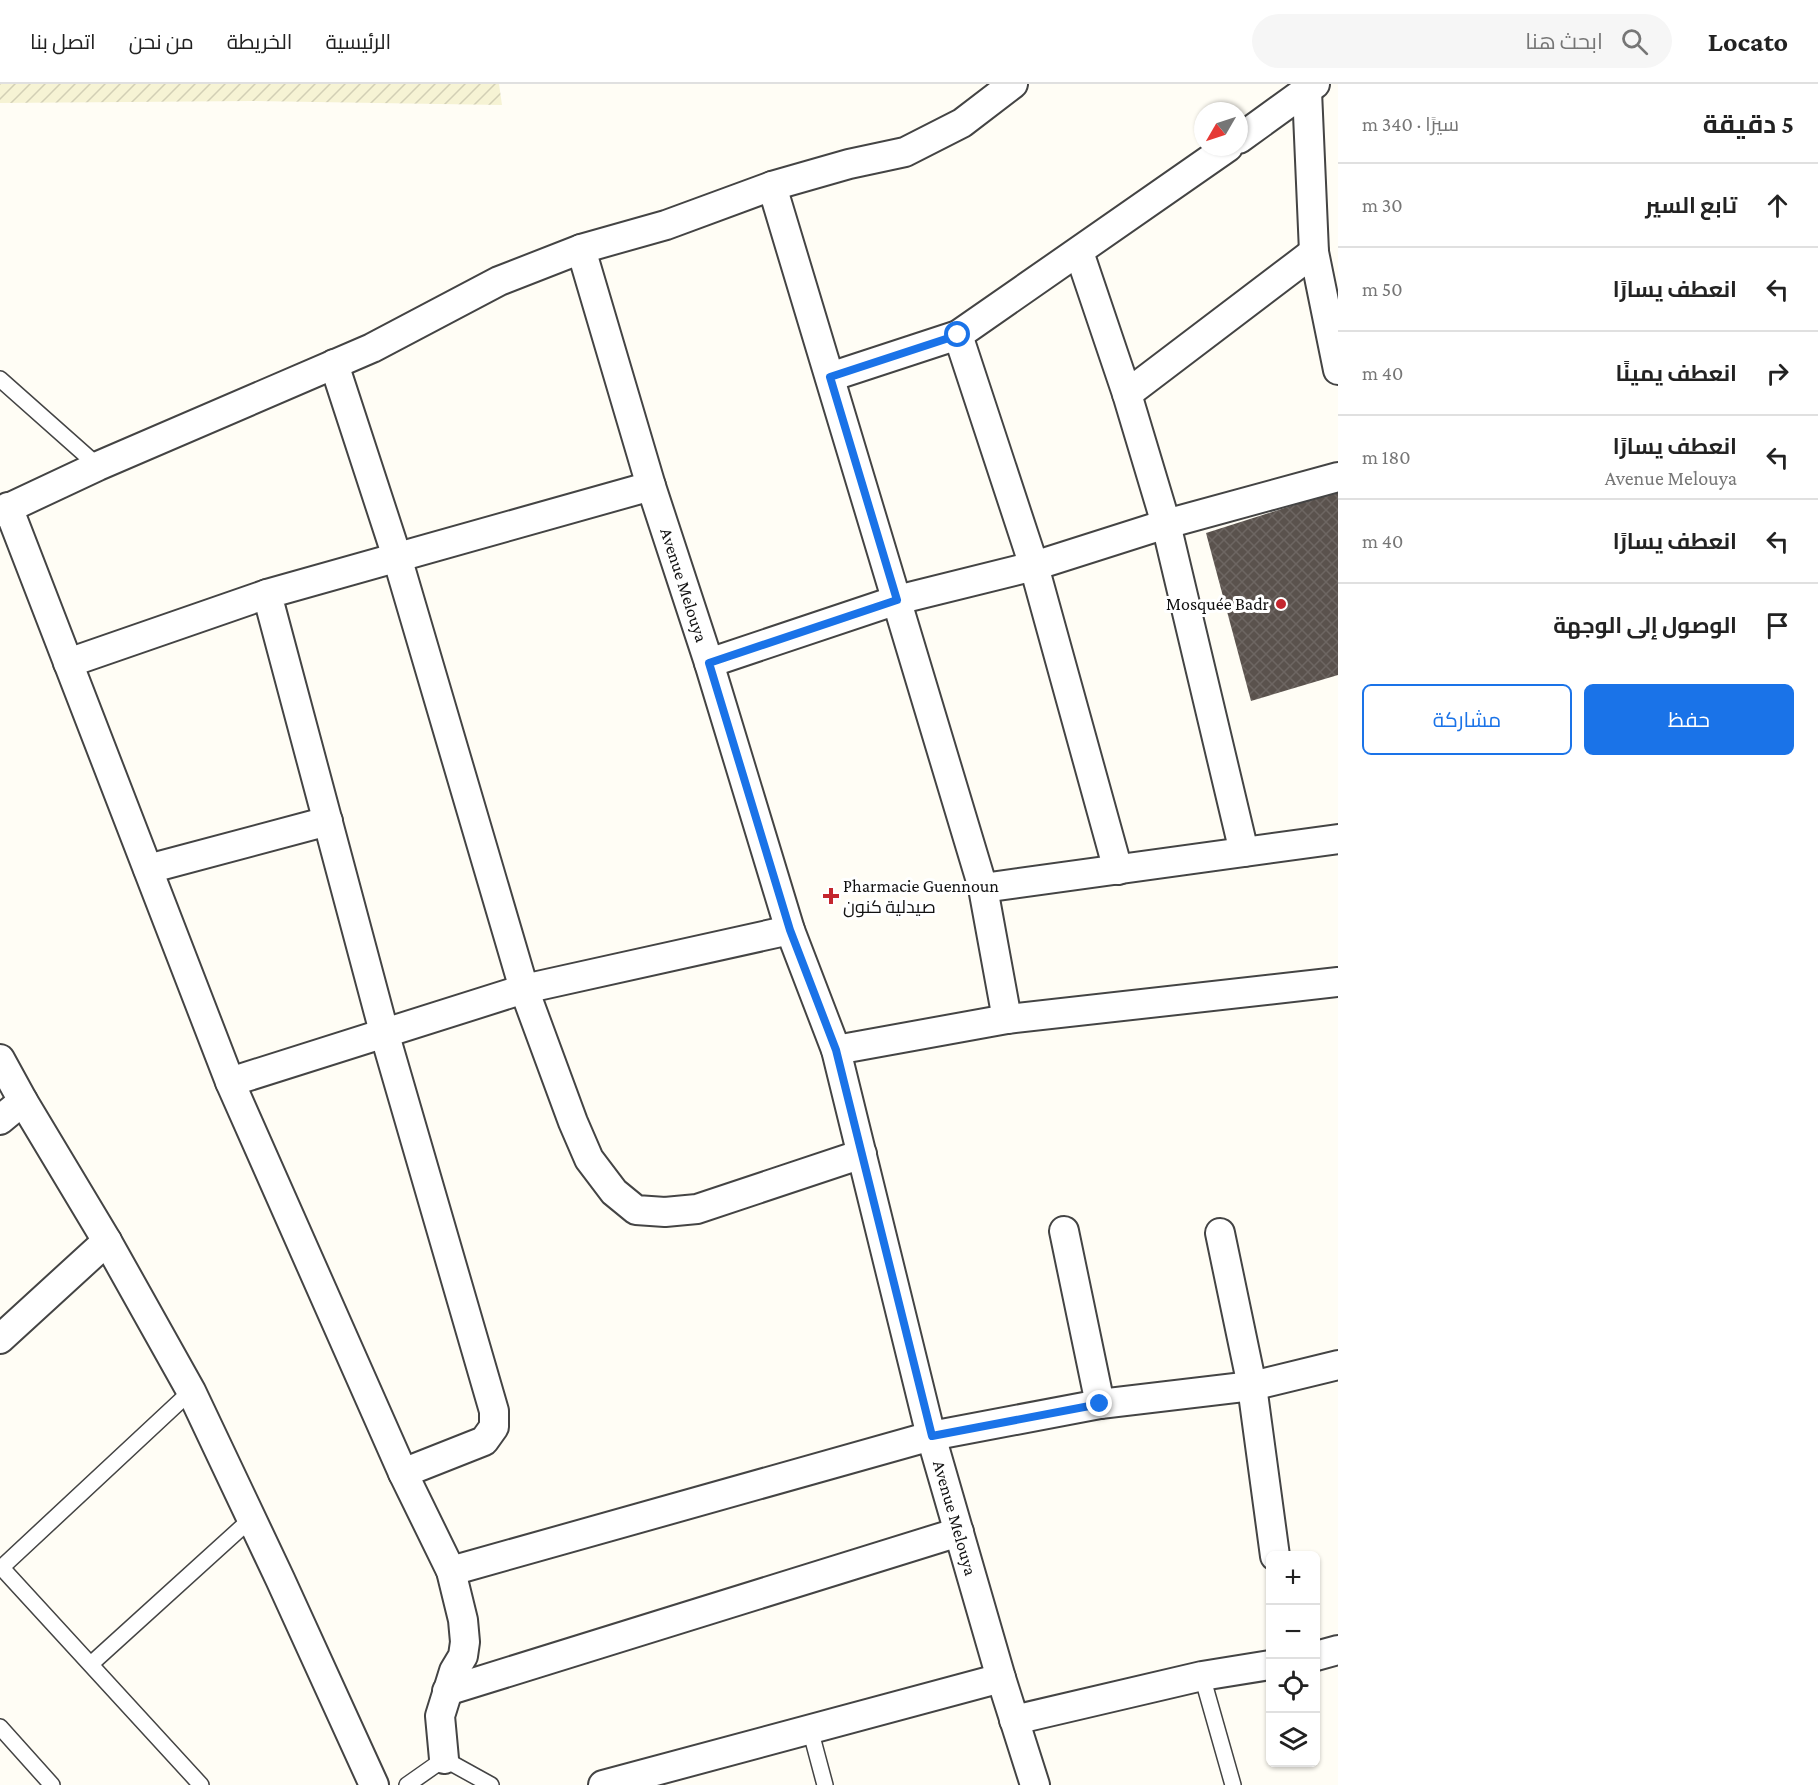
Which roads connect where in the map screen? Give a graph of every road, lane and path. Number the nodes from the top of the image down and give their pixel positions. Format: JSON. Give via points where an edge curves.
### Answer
{"nodes":[{"id":1,"x":1013,"y":84,"type":"edge"},
{"id":2,"x":1311,"y":88,"type":"edge"},
{"id":3,"x":1248,"y":133,"type":"edge"},
{"id":4,"x":1215,"y":156,"type":"edge"},
{"id":5,"x":772,"y":186,"type":"junction"},
{"id":6,"x":581,"y":249,"type":"junction"},
{"id":7,"x":1079,"y":252,"type":"junction"},
{"id":8,"x":1314,"y":252,"type":"junction"},
{"id":9,"x":958,"y":335,"type":"junction"},
{"id":10,"x":334,"y":364,"type":"junction"},
{"id":11,"x":1338,"y":370,"type":"edge"},
{"id":12,"x":830,"y":377,"type":"junction"},
{"id":13,"x":0,"y":379,"type":"edge"},
{"id":14,"x":1127,"y":394,"type":"junction"},
{"id":15,"x":98,"y":466,"type":"junction"},
{"id":16,"x":1338,"y":477,"type":"edge"},
{"id":17,"x":651,"y":486,"type":"junction"},
{"id":18,"x":4,"y":509,"type":"edge"},
{"id":19,"x":1166,"y":524,"type":"junction"},
{"id":20,"x":397,"y":557,"type":"junction"},
{"id":21,"x":1034,"y":566,"type":"junction"},
{"id":22,"x":267,"y":594,"type":"junction"},
{"id":23,"x":897,"y":600,"type":"junction"},
{"id":24,"x":68,"y":663,"type":"junction"},
{"id":25,"x":709,"y":663,"type":"junction"},
{"id":26,"x":328,"y":820,"type":"junction"},
{"id":27,"x":1338,"y":839,"type":"edge"},
{"id":28,"x":1244,"y":852,"type":"junction"},
{"id":29,"x":148,"y":869,"type":"junction"},
{"id":30,"x":1118,"y":870,"type":"junction"},
{"id":31,"x":983,"y":888,"type":"junction"},
{"id":32,"x":790,"y":930,"type":"junction"},
{"id":33,"x":1338,"y":982,"type":"edge"},
{"id":34,"x":524,"y":989,"type":"junction"},
{"id":35,"x":1007,"y":1019,"type":"junction"},
{"id":36,"x":384,"y":1032,"type":"junction"},
{"id":37,"x":836,"y":1050,"type":"junction"},
{"id":38,"x":0,"y":1059,"type":"edge"},
{"id":39,"x":230,"y":1082,"type":"junction"},
{"id":40,"x":22,"y":1101,"type":"junction"},
{"id":41,"x":0,"y":1120,"type":"edge"},
{"id":42,"x":862,"y":1154,"type":"junction"},
{"id":43,"x":1064,"y":1231,"type":"dead end"},
{"id":44,"x":1220,"y":1233,"type":"dead end"},
{"id":45,"x":107,"y":1241,"type":"junction"},
{"id":46,"x":0,"y":1339,"type":"edge"},
{"id":47,"x":1338,"y":1365,"type":"edge"},
{"id":48,"x":1252,"y":1386,"type":"junction"},
{"id":49,"x":191,"y":1391,"type":"junction"},
{"id":50,"x":1100,"y":1404,"type":"junction"},
{"id":51,"x":932,"y":1436,"type":"junction"},
{"id":52,"x":403,"y":1473,"type":"junction"},
{"id":53,"x":252,"y":1518,"type":"junction"},
{"id":54,"x":959,"y":1532,"type":"junction"},
{"id":55,"x":1274,"y":1551,"type":"edge"},
{"id":56,"x":1,"y":1568,"type":"edge"},
{"id":57,"x":451,"y":1571,"type":"junction"},
{"id":58,"x":1338,"y":1650,"type":"edge"},
{"id":59,"x":1320,"y":1655,"type":"edge"},
{"id":60,"x":91,"y":1664,"type":"junction"},
{"id":61,"x":1266,"y":1666,"type":"edge"},
{"id":62,"x":1202,"y":1676,"type":"junction"},
{"id":63,"x":1001,"y":1678,"type":"junction"},
{"id":64,"x":447,"y":1691,"type":"junction"},
{"id":65,"x":1014,"y":1720,"type":"junction"},
{"id":66,"x":0,"y":1727,"type":"edge"},
{"id":67,"x":810,"y":1729,"type":"junction"},
{"id":68,"x":444,"y":1759,"type":"junction"},
{"id":69,"x":52,"y":1785,"type":"edge"},
{"id":70,"x":201,"y":1785,"type":"edge"},
{"id":71,"x":374,"y":1785,"type":"edge"},
{"id":72,"x":407,"y":1785,"type":"edge"},
{"id":73,"x":491,"y":1785,"type":"edge"},
{"id":74,"x":603,"y":1785,"type":"edge"},
{"id":75,"x":825,"y":1785,"type":"edge"},
{"id":76,"x":1035,"y":1785,"type":"edge"},
{"id":77,"x":1233,"y":1785,"type":"edge"}],
"edges":[{"from":1,"to":5,"type":"street","via":[[962,123],[904,152]]},
{"from":2,"to":3,"type":"street"},
{"from":2,"to":8,"type":"street"},
{"from":4,"to":7,"type":"street"},
{"from":5,"to":6,"type":"street","via":[[666,225]]},
{"from":5,"to":12,"type":"street"},
{"from":6,"to":10,"type":"street","via":[[499,281]]},
{"from":6,"to":17,"type":"street","name":"Avenue Melouya"},
{"from":7,"to":9,"type":"street"},
{"from":7,"to":14,"type":"street"},
{"from":8,"to":11,"type":"street"},
{"from":8,"to":14,"type":"street"},
{"from":9,"to":12,"type":"street"},
{"from":9,"to":21,"type":"street"},
{"from":10,"to":15,"type":"street"},
{"from":10,"to":20,"type":"street"},
{"from":12,"to":23,"type":"street"},
{"from":13,"to":15,"type":"lane"},
{"from":14,"to":19,"type":"street"},
{"from":15,"to":18,"type":"street"},
{"from":16,"to":19,"type":"street"},
{"from":17,"to":20,"type":"street"},
{"from":17,"to":25,"type":"street","name":"Avenue Melouya"},
{"from":18,"to":24,"type":"street"},
{"from":19,"to":21,"type":"street"},
{"from":19,"to":28,"type":"street"},
{"from":20,"to":22,"type":"street"},
{"from":20,"to":34,"type":"street"},
{"from":21,"to":23,"type":"street"},
{"from":21,"to":30,"type":"street"},
{"from":22,"to":24,"type":"street"},
{"from":22,"to":26,"type":"street"},
{"from":23,"to":25,"type":"street"},
{"from":23,"to":31,"type":"street"},
{"from":24,"to":29,"type":"street"},
{"from":25,"to":32,"type":"street","name":"Avenue Melouya"},
{"from":26,"to":29,"type":"street"},
{"from":26,"to":36,"type":"street"},
{"from":27,"to":28,"type":"street"},
{"from":28,"to":30,"type":"street"},
{"from":29,"to":39,"type":"street"},
{"from":30,"to":31,"type":"street"},
{"from":31,"to":35,"type":"street"},
{"from":32,"to":34,"type":"street"},
{"from":32,"to":37,"type":"street","name":"Avenue Melouya"},
{"from":33,"to":35,"type":"street"},
{"from":34,"to":36,"type":"street"},
{"from":34,"to":42,"type":"street","via":[[589,1159],[614,1192],[636,1210],[697,1209]]},
{"from":35,"to":37,"type":"street"},
{"from":36,"to":39,"type":"street"},
{"from":36,"to":52,"type":"street","via":[[494,1411],[494,1427],[484,1441]]},
{"from":37,"to":42,"type":"street","name":"Avenue Melouya"},
{"from":38,"to":40,"type":"street"},
{"from":39,"to":52,"type":"street"},
{"from":40,"to":41,"type":"street"},
{"from":40,"to":45,"type":"street"},
{"from":42,"to":51,"type":"street","name":"Avenue Melouya"},
{"from":43,"to":50,"type":"street"},
{"from":44,"to":48,"type":"street"},
{"from":45,"to":46,"type":"street"},
{"from":45,"to":49,"type":"street"},
{"from":47,"to":48,"type":"street"},
{"from":48,"to":50,"type":"street"},
{"from":48,"to":55,"type":"street"},
{"from":49,"to":53,"type":"street"},
{"from":49,"to":56,"type":"lane"},
{"from":50,"to":51,"type":"street"},
{"from":51,"to":54,"type":"street","name":"Avenue Melouya"},
{"from":51,"to":57,"type":"street"},
{"from":52,"to":57,"type":"street"},
{"from":53,"to":60,"type":"lane"},
{"from":53,"to":71,"type":"street"},
{"from":54,"to":63,"type":"street","name":"Avenue Melouya"},
{"from":54,"to":64,"type":"street"},
{"from":56,"to":60,"type":"lane"},
{"from":57,"to":64,"type":"street","via":[[465,1642]]},
{"from":58,"to":59,"type":"street"},
{"from":60,"to":70,"type":"lane"},
{"from":61,"to":62,"type":"street"},
{"from":62,"to":65,"type":"street"},
{"from":62,"to":77,"type":"lane"},
{"from":63,"to":65,"type":"street","name":"Avenue Melouya"},
{"from":63,"to":67,"type":"street"},
{"from":64,"to":68,"type":"street","via":[[440,1716]]},
{"from":65,"to":76,"type":"street","name":"Avenue Melouya"},
{"from":66,"to":69,"type":"lane"},
{"from":67,"to":74,"type":"street"},
{"from":67,"to":75,"type":"lane"},
{"from":68,"to":72,"type":"lane"},
{"from":68,"to":73,"type":"lane"}]}
